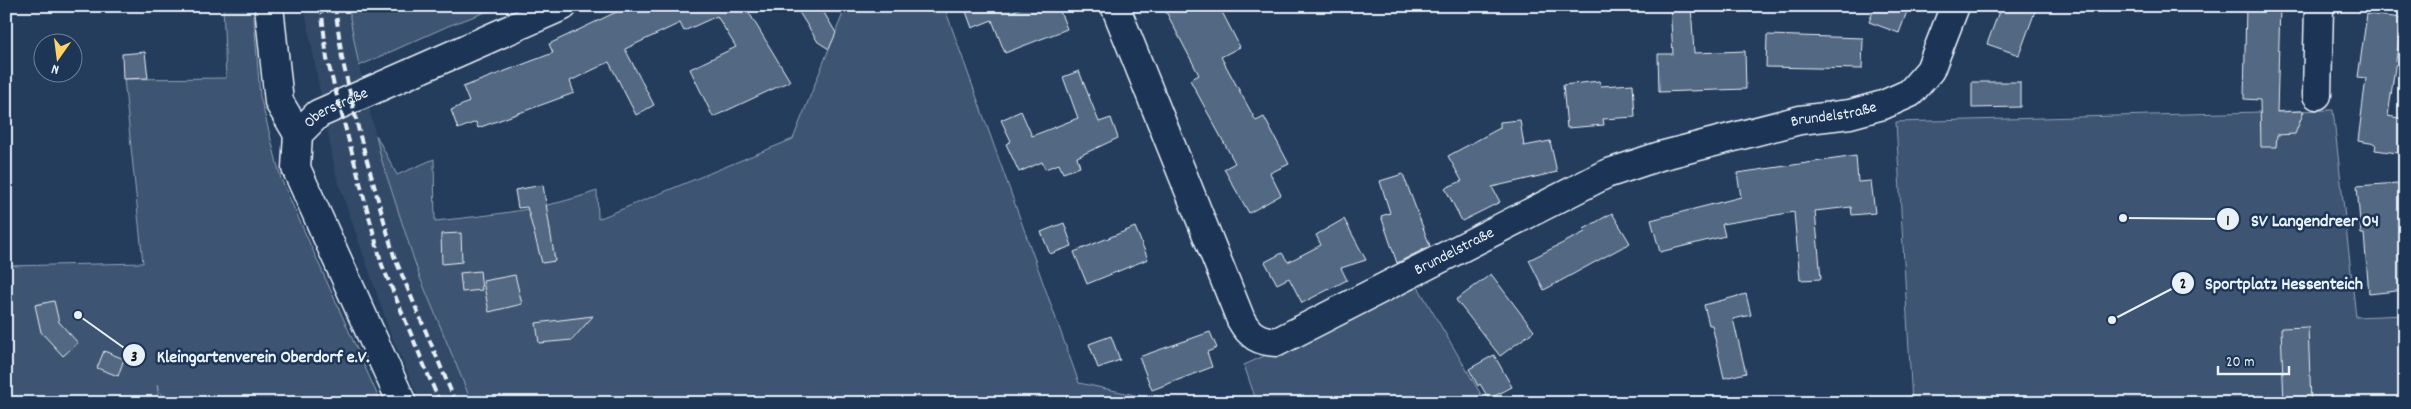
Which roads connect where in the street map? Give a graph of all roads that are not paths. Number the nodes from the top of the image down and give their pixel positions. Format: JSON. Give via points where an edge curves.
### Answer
{"nodes":[{"id":1,"x":268,"y":6,"type":"edge"},
{"id":2,"x":562,"y":6,"type":"edge"},
{"id":3,"x":1116,"y":6,"type":"edge"},
{"id":4,"x":1955,"y":6,"type":"edge"},
{"id":5,"x":2319,"y":6,"type":"edge"},
{"id":6,"x":2317,"y":95,"type":"dead end"},
{"id":7,"x":298,"y":134,"type":"junction"},
{"id":8,"x":402,"y":403,"type":"edge"}],
"edges":[{"from":1,"to":7,"type":"street","via":[[279,102]]},
{"from":2,"to":7,"type":"street","name":"Oberstraße","via":[[318,114]]},
{"from":3,"to":4,"type":"street","name":"Brundelstraße","via":[[1241,320],[1248,333],[1262,341],[1278,342],[1606,174],[1660,156],[1800,120],[1850,114],[1910,93],[1930,70]]},
{"from":5,"to":6,"type":"street"},
{"from":7,"to":8,"type":"street","name":"Oberstraße","via":[[296,168]]}]}
